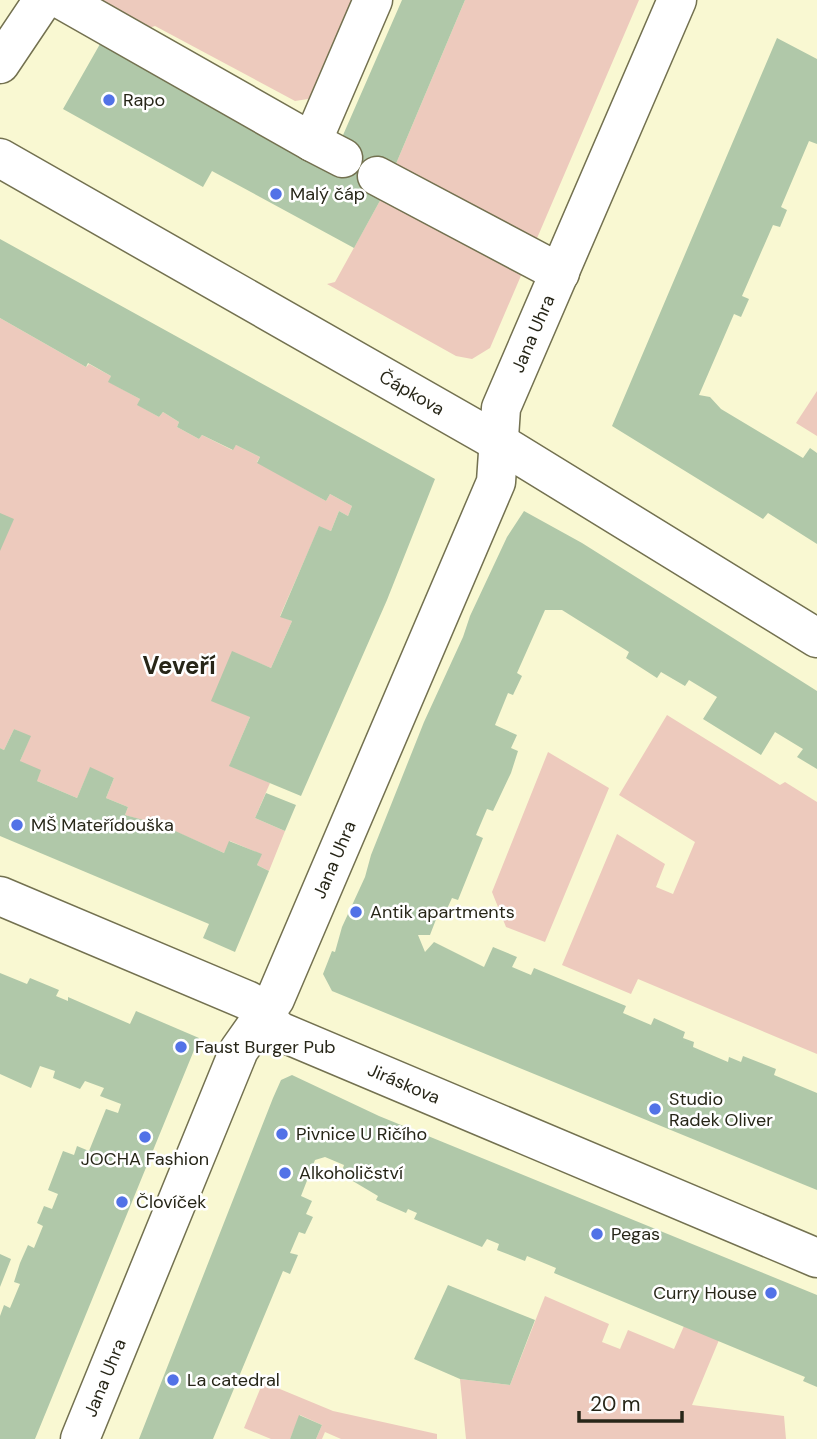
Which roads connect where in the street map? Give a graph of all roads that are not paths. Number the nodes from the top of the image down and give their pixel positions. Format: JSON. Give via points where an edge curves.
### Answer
{"nodes":[{"id":1,"x":43,"y":0,"type":"edge"},
{"id":2,"x":62,"y":0,"type":"edge"},
{"id":3,"x":373,"y":0,"type":"edge"},
{"id":4,"x":677,"y":0,"type":"edge"},
{"id":5,"x":0,"y":64,"type":"edge"},
{"id":6,"x":0,"y":158,"type":"edge"},
{"id":7,"x":377,"y":176,"type":"dead end"},
{"id":8,"x":560,"y":273,"type":"junction"},
{"id":9,"x":498,"y":442,"type":"junction"},
{"id":10,"x":817,"y":638,"type":"edge"},
{"id":11,"x":0,"y":895,"type":"edge"},
{"id":12,"x":264,"y":1015,"type":"junction"},
{"id":13,"x":817,"y":1258,"type":"edge"},
{"id":14,"x":80,"y":1439,"type":"edge"}],
"edges":[{"from":1,"to":5,"type":"street"},
{"from":2,"to":3,"type":"street","via":[[328,150]]},
{"from":4,"to":8,"type":"street","name":"Jana Uhra"},
{"from":6,"to":9,"type":"street","name":"Čápkova"},
{"from":7,"to":8,"type":"street","name":"Jana Uhra"},
{"from":8,"to":9,"type":"street","name":"Jana Uhra","via":[[501,408]]},
{"from":9,"to":10,"type":"street","name":"Čápkova"},
{"from":9,"to":12,"type":"street","name":"Jana Uhra","via":[[496,482],[275,999]]},
{"from":11,"to":12,"type":"street","name":"Jiráskova","via":[[228,991]]},
{"from":12,"to":13,"type":"street","name":"Jiráskova","via":[[279,1031]]},
{"from":12,"to":14,"type":"street","name":"Jana Uhra","via":[[239,1050]]}]}
